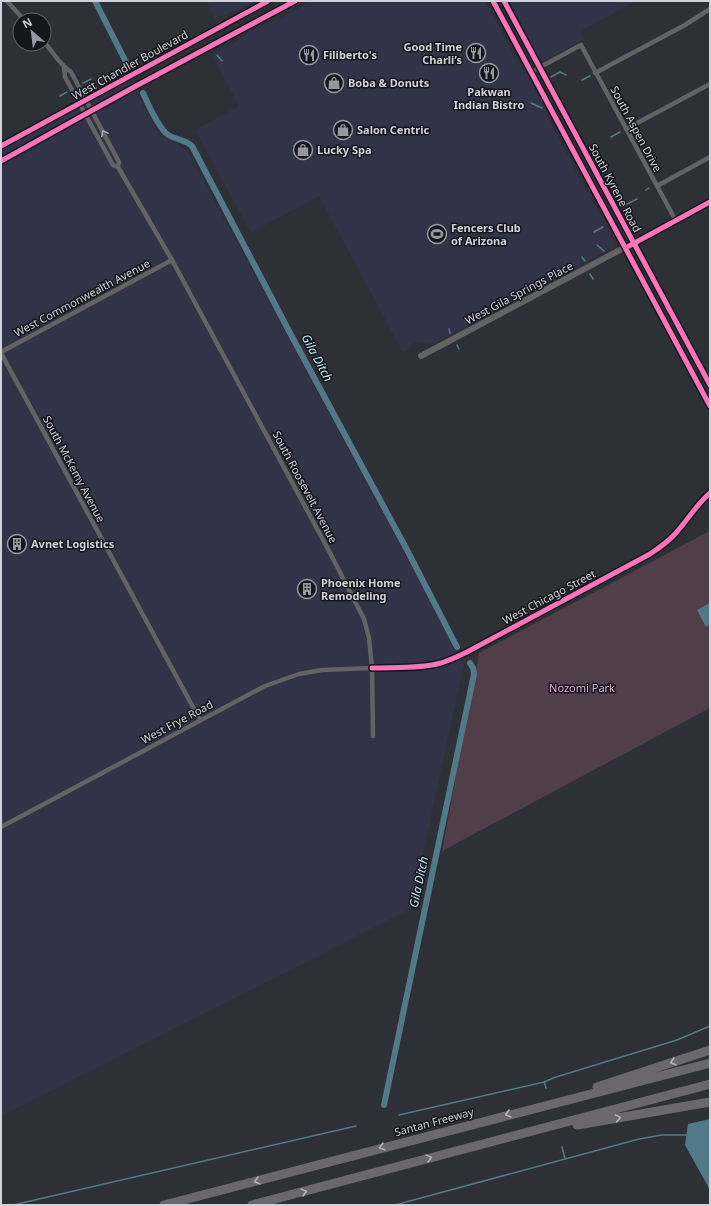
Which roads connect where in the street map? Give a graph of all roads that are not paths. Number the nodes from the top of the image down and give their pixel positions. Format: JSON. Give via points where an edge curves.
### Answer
{"nodes":[{"id":1,"x":7,"y":1,"type":"edge"},
{"id":2,"x":268,"y":1,"type":"edge"},
{"id":3,"x":295,"y":1,"type":"edge"},
{"id":4,"x":493,"y":1,"type":"edge"},
{"id":5,"x":503,"y":1,"type":"edge"},
{"id":6,"x":710,"y":9,"type":"edge"},
{"id":7,"x":17,"y":12,"type":"edge"},
{"id":8,"x":500,"y":14,"type":"junction"},
{"id":9,"x":52,"y":51,"type":"edge"},
{"id":10,"x":64,"y":67,"type":"junction"},
{"id":11,"x":540,"y":67,"type":"junction"},
{"id":12,"x":531,"y":72,"type":"junction"},
{"id":13,"x":596,"y":73,"type":"junction"},
{"id":14,"x":710,"y":84,"type":"edge"},
{"id":15,"x":83,"y":102,"type":"junction"},
{"id":16,"x":89,"y":113,"type":"junction"},
{"id":17,"x":626,"y":129,"type":"junction"},
{"id":18,"x":1,"y":146,"type":"edge"},
{"id":19,"x":710,"y":157,"type":"edge"},
{"id":20,"x":1,"y":161,"type":"edge"},
{"id":21,"x":118,"y":167,"type":"junction"},
{"id":22,"x":657,"y":186,"type":"junction"},
{"id":23,"x":710,"y":202,"type":"edge"},
{"id":24,"x":676,"y":221,"type":"junction"},
{"id":25,"x":634,"y":243,"type":"junction"},
{"id":26,"x":625,"y":248,"type":"junction"},
{"id":27,"x":172,"y":260,"type":"junction"},
{"id":28,"x":1,"y":353,"type":"edge"},
{"id":29,"x":421,"y":356,"type":"dead end"},
{"id":30,"x":710,"y":385,"type":"edge"},
{"id":31,"x":710,"y":406,"type":"edge"},
{"id":32,"x":710,"y":493,"type":"edge"},
{"id":33,"x":372,"y":668,"type":"junction"},
{"id":34,"x":200,"y":720,"type":"junction"},
{"id":35,"x":373,"y":736,"type":"dead end"},
{"id":36,"x":1,"y":826,"type":"edge"},
{"id":37,"x":710,"y":1050,"type":"edge"},
{"id":38,"x":710,"y":1062,"type":"edge"},
{"id":39,"x":710,"y":1084,"type":"edge"},
{"id":40,"x":710,"y":1102,"type":"edge"},
{"id":41,"x":546,"y":1104,"type":"junction"},
{"id":42,"x":524,"y":1134,"type":"junction"},
{"id":43,"x":164,"y":1205,"type":"edge"},
{"id":44,"x":252,"y":1205,"type":"edge"}],
"edges":[{"from":1,"to":7,"type":"street"},
{"from":2,"to":15,"type":"main road","name":"West Chandler Boulevard"},
{"from":3,"to":16,"type":"main road","name":"West Chandler Boulevard"},
{"from":4,"to":8,"type":"main road","name":"South Kyrene Road"},
{"from":5,"to":8,"type":"main road"},
{"from":5,"to":11,"type":"main road","name":"South Kyrene Road"},
{"from":6,"to":13,"type":"street"},
{"from":8,"to":12,"type":"main road","name":"South Kyrene Road"},
{"from":9,"to":10,"type":"street"},
{"from":10,"to":15,"type":"street","via":[[65,77]]},
{"from":10,"to":15,"type":"street","via":[[71,72]]},
{"from":11,"to":12,"type":"street"},
{"from":11,"to":13,"type":"street","name":"South Aspen Drive","via":[[581,46]]},
{"from":11,"to":25,"type":"main road","name":"South Kyrene Road"},
{"from":12,"to":26,"type":"main road","name":"South Kyrene Road"},
{"from":13,"to":17,"type":"street","name":"South Aspen Drive"},
{"from":14,"to":17,"type":"street"},
{"from":15,"to":16,"type":"street"},
{"from":15,"to":16,"type":"street"},
{"from":15,"to":18,"type":"main road","name":"West Chandler Boulevard"},
{"from":16,"to":20,"type":"main road","name":"West Chandler Boulevard"},
{"from":21,"to":16,"type":"street","one_way":true,"via":[[119,162]]},
{"from":16,"to":21,"type":"street","via":[[113,165]]},
{"from":17,"to":22,"type":"street","name":"South Aspen Drive"},
{"from":19,"to":22,"type":"street"},
{"from":21,"to":27,"type":"street","name":"South Roosevelt Avenue"},
{"from":22,"to":24,"type":"street","name":"South Aspen Drive"},
{"from":23,"to":24,"type":"street","name":"West Gila Springs Place"},
{"from":24,"to":25,"type":"street","name":"West Gila Springs Place"},
{"from":25,"to":26,"type":"street","name":"West Gila Springs Place"},
{"from":25,"to":30,"type":"main road","name":"South Kyrene Road"},
{"from":26,"to":29,"type":"street","name":"West Gila Springs Place"},
{"from":26,"to":31,"type":"main road","name":"South Kyrene Road"},
{"from":27,"to":28,"type":"street","name":"West Commonwealth Avenue"},
{"from":27,"to":33,"type":"street","name":"South Roosevelt Avenue","via":[[364,620]]},
{"from":28,"to":34,"type":"street","name":"South McKemy Avenue"},
{"from":32,"to":33,"type":"street","name":"West Chicago Street","via":[[697,505],[676,533],[650,554],[467,652],[453,659],[423,666]]},
{"from":33,"to":34,"type":"street","name":"West Frye Road","via":[[322,670],[299,674],[264,686]]},
{"from":33,"to":35,"type":"street","name":"South Roosevelt Avenue"},
{"from":34,"to":36,"type":"street","name":"West Frye Road"},
{"from":37,"to":41,"type":"highway","one_way":true},
{"from":38,"to":41,"type":"highway","name":"Santan Freeway"},
{"from":39,"to":42,"type":"highway"},
{"from":42,"to":40,"type":"highway","one_way":true},
{"from":41,"to":43,"type":"highway","name":"Santan Freeway","one_way":true},
{"from":44,"to":42,"type":"highway","one_way":true}]}
